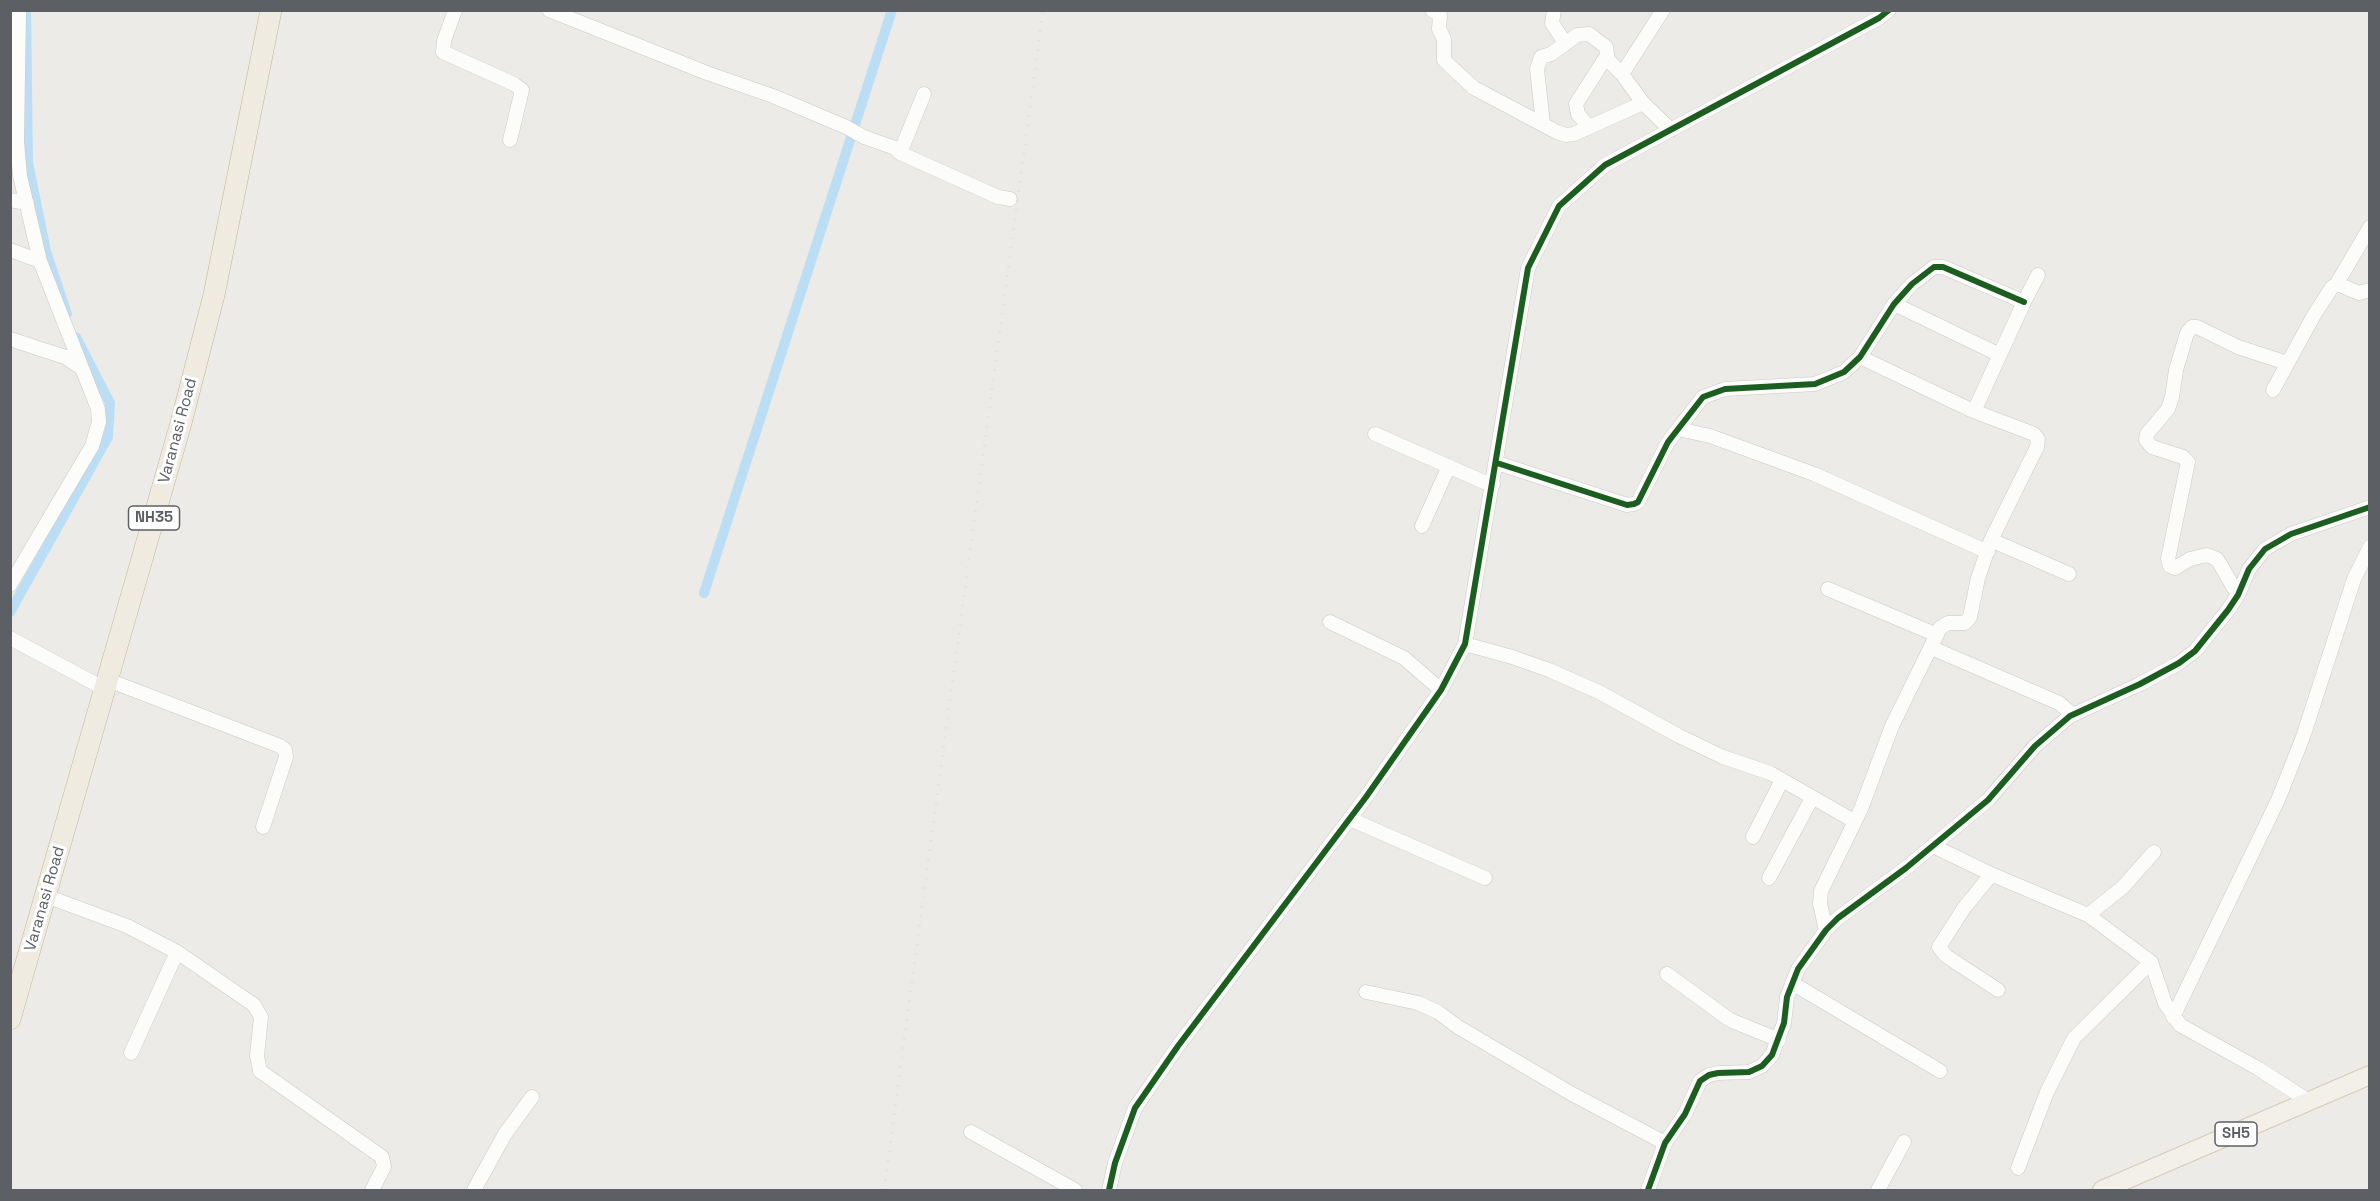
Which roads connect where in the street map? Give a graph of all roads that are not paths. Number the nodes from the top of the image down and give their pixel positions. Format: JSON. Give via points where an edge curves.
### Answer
{"nodes":[{"id":1,"x":271,"y":10,"type":"edge"},
{"id":2,"x":455,"y":10,"type":"edge"},
{"id":3,"x":549,"y":10,"type":"edge"},
{"id":4,"x":1432,"y":10,"type":"edge"},
{"id":5,"x":1554,"y":10,"type":"edge"},
{"id":6,"x":1663,"y":10,"type":"edge"},
{"id":7,"x":1889,"y":10,"type":"edge"},
{"id":8,"x":14,"y":15,"type":"edge"},
{"id":9,"x":1565,"y":43,"type":"junction"},
{"id":10,"x":1606,"y":57,"type":"junction"},
{"id":11,"x":1623,"y":74,"type":"junction"},
{"id":12,"x":924,"y":94,"type":"dead end"},
{"id":13,"x":1642,"y":103,"type":"junction"},
{"id":14,"x":1543,"y":124,"type":"junction"},
{"id":15,"x":1589,"y":127,"type":"junction"},
{"id":16,"x":1671,"y":130,"type":"junction"},
{"id":17,"x":510,"y":140,"type":"dead end"},
{"id":18,"x":900,"y":153,"type":"junction"},
{"id":19,"x":1010,"y":199,"type":"dead end"},
{"id":20,"x":10,"y":200,"type":"edge"},
{"id":21,"x":27,"y":202,"type":"junction"},
{"id":22,"x":2370,"y":227,"type":"edge"},
{"id":23,"x":10,"y":250,"type":"edge"},
{"id":24,"x":40,"y":261,"type":"junction"},
{"id":25,"x":2038,"y":275,"type":"dead end"},
{"id":26,"x":2336,"y":285,"type":"junction"},
{"id":27,"x":2370,"y":290,"type":"edge"},
{"id":28,"x":2024,"y":302,"type":"junction"},
{"id":29,"x":1894,"y":304,"type":"junction"},
{"id":30,"x":10,"y":339,"type":"edge"},
{"id":31,"x":2000,"y":355,"type":"junction"},
{"id":32,"x":1860,"y":357,"type":"junction"},
{"id":33,"x":2287,"y":363,"type":"junction"},
{"id":34,"x":80,"y":366,"type":"junction"},
{"id":35,"x":2273,"y":390,"type":"dead end"},
{"id":36,"x":1971,"y":410,"type":"junction"},
{"id":37,"x":1678,"y":429,"type":"junction"},
{"id":38,"x":1375,"y":434,"type":"dead end"},
{"id":39,"x":1497,"y":463,"type":"junction"},
{"id":40,"x":1449,"y":466,"type":"junction"},
{"id":41,"x":1489,"y":483,"type":"junction"},
{"id":42,"x":2370,"y":507,"type":"edge"},
{"id":43,"x":1422,"y":526,"type":"dead end"},
{"id":44,"x":1990,"y":546,"type":"junction"},
{"id":45,"x":2370,"y":547,"type":"edge"},
{"id":46,"x":2069,"y":574,"type":"dead end"},
{"id":47,"x":10,"y":585,"type":"edge"},
{"id":48,"x":1828,"y":589,"type":"dead end"},
{"id":49,"x":2238,"y":595,"type":"junction"},
{"id":50,"x":1330,"y":622,"type":"dead end"},
{"id":51,"x":10,"y":638,"type":"edge"},
{"id":52,"x":1934,"y":642,"type":"junction"},
{"id":53,"x":1465,"y":644,"type":"junction"},
{"id":54,"x":106,"y":684,"type":"junction"},
{"id":55,"x":1437,"y":686,"type":"junction"},
{"id":56,"x":2073,"y":715,"type":"junction"},
{"id":57,"x":1782,"y":780,"type":"junction"},
{"id":58,"x":1812,"y":798,"type":"junction"},
{"id":59,"x":1350,"y":819,"type":"junction"},
{"id":60,"x":1854,"y":821,"type":"junction"},
{"id":61,"x":263,"y":827,"type":"dead end"},
{"id":62,"x":1753,"y":837,"type":"dead end"},
{"id":63,"x":1932,"y":846,"type":"junction"},
{"id":64,"x":2154,"y":852,"type":"dead end"},
{"id":65,"x":1993,"y":875,"type":"junction"},
{"id":66,"x":1485,"y":878,"type":"dead end"},
{"id":67,"x":1769,"y":878,"type":"dead end"},
{"id":68,"x":46,"y":896,"type":"junction"},
{"id":69,"x":2088,"y":915,"type":"junction"},
{"id":70,"x":1826,"y":930,"type":"junction"},
{"id":71,"x":177,"y":952,"type":"junction"},
{"id":72,"x":2151,"y":962,"type":"junction"},
{"id":73,"x":1667,"y":974,"type":"dead end"},
{"id":74,"x":1792,"y":983,"type":"junction"},
{"id":75,"x":1998,"y":990,"type":"dead end"},
{"id":76,"x":1366,"y":992,"type":"dead end"},
{"id":77,"x":2173,"y":1017,"type":"junction"},
{"id":78,"x":10,"y":1019,"type":"edge"},
{"id":79,"x":1779,"y":1040,"type":"junction"},
{"id":80,"x":132,"y":1053,"type":"dead end"},
{"id":81,"x":1940,"y":1071,"type":"dead end"},
{"id":82,"x":2370,"y":1075,"type":"edge"},
{"id":83,"x":532,"y":1097,"type":"dead end"},
{"id":84,"x":2310,"y":1102,"type":"junction"},
{"id":85,"x":970,"y":1132,"type":"dead end"},
{"id":86,"x":1904,"y":1142,"type":"dead end"},
{"id":87,"x":1665,"y":1143,"type":"junction"},
{"id":88,"x":2018,"y":1168,"type":"dead end"},
{"id":89,"x":372,"y":1191,"type":"edge"},
{"id":90,"x":474,"y":1191,"type":"edge"},
{"id":91,"x":1075,"y":1191,"type":"edge"},
{"id":92,"x":1108,"y":1191,"type":"edge"},
{"id":93,"x":1648,"y":1191,"type":"edge"},
{"id":94,"x":1878,"y":1191,"type":"edge"},
{"id":95,"x":2102,"y":1191,"type":"edge"}],
"edges":[{"from":1,"to":54,"type":"highway","name":"Varanasi Road","number":"NH35","via":[[214,295]]},
{"from":2,"to":17,"type":"street","via":[[443,52],[522,90]]},
{"from":3,"to":18,"type":"street","via":[[773,96]]},
{"from":4,"to":14,"type":"street","via":[[1440,15],[1446,63],[1474,88]]},
{"from":5,"to":9,"type":"street","via":[[1552,23]]},
{"from":6,"to":11,"type":"street"},
{"from":7,"to":16,"type":"street"},
{"from":8,"to":21,"type":"street","via":[[17,158]]},
{"from":9,"to":10,"type":"street","via":[[1577,35],[1589,34],[1606,47]]},
{"from":9,"to":14,"type":"street","via":[[1541,57],[1537,64]]},
{"from":10,"to":11,"type":"street"},
{"from":10,"to":15,"type":"street","via":[[1576,104],[1578,114]]},
{"from":11,"to":13,"type":"street"},
{"from":12,"to":18,"type":"street"},
{"from":13,"to":15,"type":"street"},
{"from":13,"to":16,"type":"street"},
{"from":14,"to":15,"type":"street","via":[[1566,135]]},
{"from":16,"to":39,"type":"street","via":[[1605,165],[1559,206],[1540,241],[1528,268]]},
{"from":18,"to":19,"type":"street"},
{"from":20,"to":21,"type":"street"},
{"from":21,"to":24,"type":"street"},
{"from":22,"to":26,"type":"street"},
{"from":23,"to":24,"type":"street"},
{"from":24,"to":34,"type":"street"},
{"from":25,"to":28,"type":"street"},
{"from":26,"to":27,"type":"street","via":[[2359,292]]},
{"from":26,"to":33,"type":"street","via":[[2313,315]]},
{"from":28,"to":29,"type":"street","via":[[1938,266],[1912,284]]},
{"from":28,"to":31,"type":"street"},
{"from":29,"to":31,"type":"street"},
{"from":29,"to":32,"type":"street"},
{"from":30,"to":34,"type":"street","via":[[66,357]]},
{"from":31,"to":36,"type":"street","via":[[1976,407]]},
{"from":32,"to":36,"type":"street"},
{"from":32,"to":37,"type":"street","via":[[1844,372],[1815,384],[1713,392],[1703,397]]},
{"from":33,"to":35,"type":"street"},
{"from":33,"to":49,"type":"street","via":[[2192,327],[2176,370],[2168,409],[2147,434],[2146,440],[2152,447],[2188,462],[2170,566],[2175,568],[2207,555],[2217,559]]},
{"from":34,"to":47,"type":"street","via":[[98,409],[98,433]]},
{"from":36,"to":44,"type":"street","via":[[2034,434],[2038,442]]},
{"from":37,"to":39,"type":"street","via":[[1634,504]]},
{"from":37,"to":44,"type":"street","via":[[1814,474]]},
{"from":38,"to":40,"type":"street"},
{"from":39,"to":41,"type":"street"},
{"from":40,"to":41,"type":"street"},
{"from":40,"to":43,"type":"street"},
{"from":41,"to":53,"type":"street"},
{"from":42,"to":49,"type":"street","via":[[2272,543],[2255,560]]},
{"from":44,"to":46,"type":"street"},
{"from":44,"to":52,"type":"street","via":[[1967,621],[1944,624]]},
{"from":45,"to":77,"type":"street","via":[[2354,579],[2303,737],[2278,800]]},
{"from":48,"to":52,"type":"street"},
{"from":49,"to":56,"type":"street","via":[[2202,643],[2179,663]]},
{"from":50,"to":55,"type":"street","via":[[1404,658]]},
{"from":51,"to":54,"type":"street"},
{"from":52,"to":56,"type":"street","via":[[2059,703]]},
{"from":52,"to":60,"type":"street","via":[[1892,726]]},
{"from":53,"to":55,"type":"street"},
{"from":53,"to":57,"type":"street","via":[[1549,670],[1599,692],[1679,736]]},
{"from":54,"to":61,"type":"street","via":[[285,750]]},
{"from":54,"to":68,"type":"highway","name":"Varanasi Road","number":"NH35"},
{"from":55,"to":59,"type":"street"},
{"from":56,"to":63,"type":"street","via":[[2042,739],[1988,800]]},
{"from":57,"to":58,"type":"street"},
{"from":57,"to":62,"type":"street"},
{"from":58,"to":60,"type":"street"},
{"from":58,"to":67,"type":"street"},
{"from":59,"to":66,"type":"street"},
{"from":59,"to":92,"type":"street","via":[[1135,1108]]},
{"from":60,"to":70,"type":"street","via":[[1821,891]]},
{"from":63,"to":65,"type":"street"},
{"from":63,"to":70,"type":"street"},
{"from":64,"to":69,"type":"street","via":[[2123,887]]},
{"from":65,"to":69,"type":"street"},
{"from":65,"to":75,"type":"street","via":[[1964,908],[1939,946],[1946,956]]},
{"from":68,"to":71,"type":"street","via":[[127,926]]},
{"from":68,"to":78,"type":"highway","name":"Varanasi Road","number":"NH35"},
{"from":69,"to":72,"type":"street"},
{"from":70,"to":74,"type":"street"},
{"from":71,"to":80,"type":"street"},
{"from":71,"to":89,"type":"street","via":[[259,1011],[260,1071],[382,1157],[384,1167]]},
{"from":72,"to":77,"type":"street"},
{"from":72,"to":88,"type":"street","via":[[2074,1038],[2047,1092]]},
{"from":73,"to":79,"type":"street","via":[[1730,1020]]},
{"from":74,"to":79,"type":"street"},
{"from":74,"to":81,"type":"street"},
{"from":76,"to":87,"type":"street","via":[[1418,1003],[1438,1012],[1572,1094]]},
{"from":77,"to":84,"type":"street","via":[[2180,1025]]},
{"from":79,"to":87,"type":"street","via":[[1772,1055],[1758,1069],[1709,1075],[1700,1081],[1685,1114]]},
{"from":82,"to":84,"type":"main road","number":"SH5"},
{"from":83,"to":90,"type":"street","via":[[505,1134]]},
{"from":84,"to":95,"type":"main road","number":"SH5"},
{"from":85,"to":91,"type":"street"},
{"from":86,"to":94,"type":"street"},
{"from":87,"to":93,"type":"street"}]}
